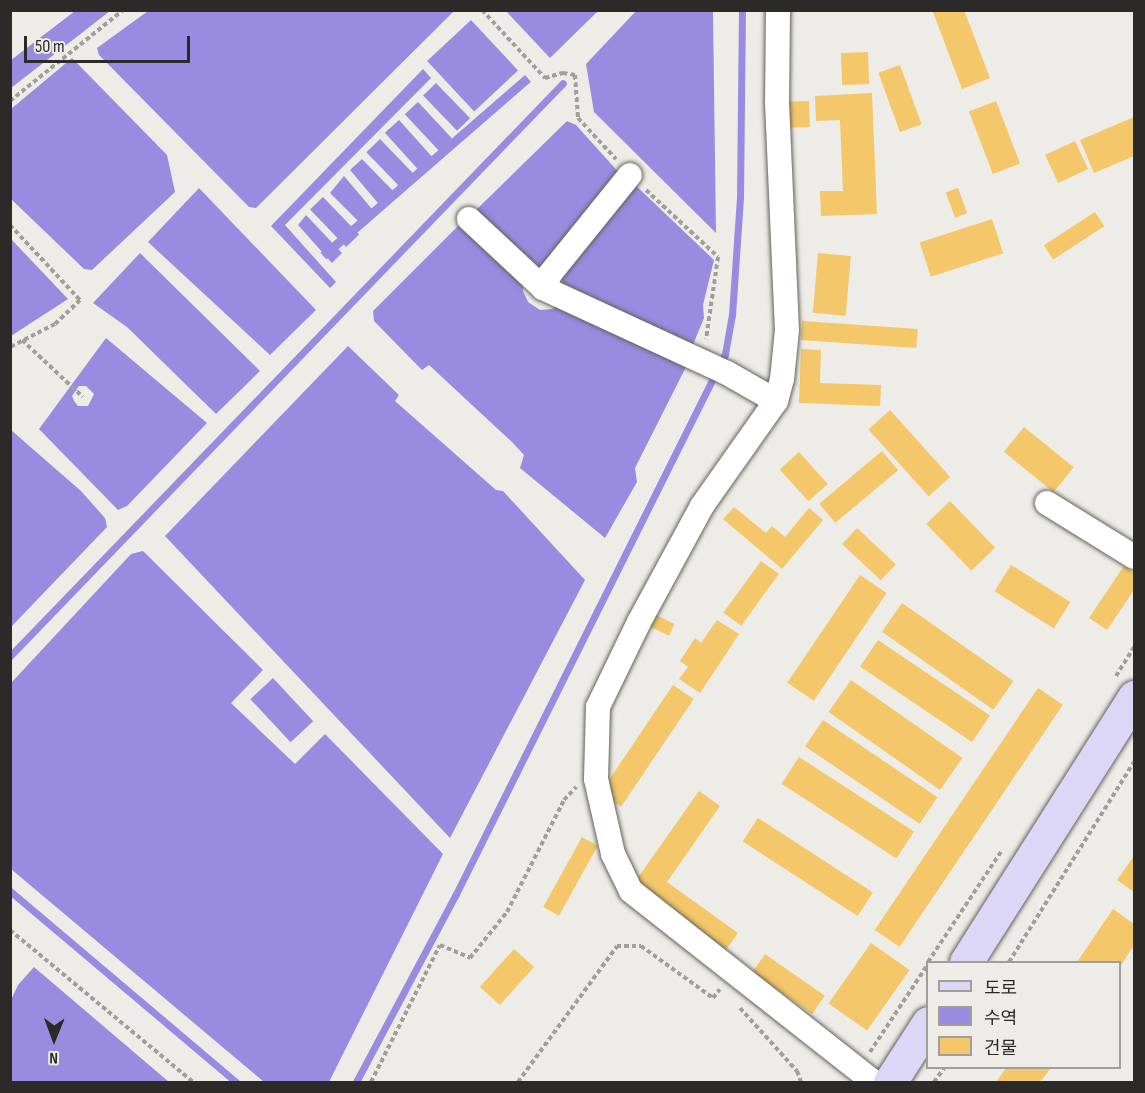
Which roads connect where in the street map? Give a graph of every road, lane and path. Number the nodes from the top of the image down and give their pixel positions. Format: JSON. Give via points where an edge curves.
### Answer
{"nodes":[{"id":1,"x":123,"y":10,"type":"edge"},
{"id":2,"x":482,"y":10,"type":"edge"},
{"id":3,"x":778,"y":10,"type":"edge"},
{"id":4,"x":10,"y":101,"type":"edge"},
{"id":5,"x":630,"y":175,"type":"junction"},
{"id":6,"x":469,"y":219,"type":"dead end"},
{"id":7,"x":10,"y":225,"type":"edge"},
{"id":8,"x":543,"y":288,"type":"junction"},
{"id":9,"x":22,"y":340,"type":"junction"},
{"id":10,"x":10,"y":347,"type":"edge"},
{"id":11,"x":711,"y":365,"type":"junction"},
{"id":12,"x":83,"y":397,"type":"dead end"},
{"id":13,"x":776,"y":400,"type":"junction"},
{"id":14,"x":1047,"y":503,"type":"dead end"},
{"id":15,"x":1134,"y":557,"type":"edge"},
{"id":16,"x":1134,"y":697,"type":"edge"},
{"id":17,"x":1134,"y":762,"type":"edge"},
{"id":18,"x":596,"y":779,"type":"junction"},
{"id":19,"x":10,"y":930,"type":"edge"},
{"id":20,"x":967,"y":961,"type":"edge"},
{"id":21,"x":1010,"y":961,"type":"edge"},
{"id":22,"x":926,"y":966,"type":"edge"},
{"id":23,"x":727,"y":980,"type":"junction"},
{"id":24,"x":729,"y":997,"type":"dead end"},
{"id":25,"x":737,"y":1005,"type":"dead end"},
{"id":26,"x":926,"y":1025,"type":"edge"},
{"id":27,"x":943,"y":1069,"type":"edge"},
{"id":28,"x":866,"y":1076,"type":"edge"},
{"id":29,"x":193,"y":1083,"type":"edge"},
{"id":30,"x":371,"y":1083,"type":"edge"},
{"id":31,"x":518,"y":1083,"type":"edge"},
{"id":32,"x":801,"y":1083,"type":"edge"},
{"id":33,"x":890,"y":1083,"type":"edge"},
{"id":34,"x":934,"y":1083,"type":"edge"}],
"edges":[{"from":1,"to":4,"type":"path"},
{"from":2,"to":5,"type":"path","via":[[545,78],[563,73],[575,75],[578,118]]},
{"from":3,"to":13,"type":"street","via":[[777,102],[787,330]]},
{"from":5,"to":8,"type":"street"},
{"from":5,"to":11,"type":"path","via":[[718,257],[708,333]]},
{"from":6,"to":8,"type":"street"},
{"from":7,"to":9,"type":"path","via":[[80,300],[55,324]]},
{"from":8,"to":11,"type":"street"},
{"from":9,"to":10,"type":"path"},
{"from":9,"to":12,"type":"path"},
{"from":11,"to":13,"type":"street"},
{"from":13,"to":18,"type":"street","via":[[702,506],[598,707]]},
{"from":14,"to":15,"type":"street"},
{"from":16,"to":20,"type":"main road"},
{"from":17,"to":21,"type":"path"},
{"from":18,"to":23,"type":"street","via":[[613,854],[631,891]]},
{"from":18,"to":30,"type":"path","via":[[580,782],[564,800],[507,912],[470,958],[440,945]]},
{"from":19,"to":29,"type":"path"},
{"from":22,"to":28,"type":"path"},
{"from":23,"to":24,"type":"path"},
{"from":23,"to":28,"type":"street"},
{"from":23,"to":31,"type":"path","via":[[713,998],[641,946],[617,946]]},
{"from":25,"to":32,"type":"path","via":[[798,1071]]},
{"from":26,"to":33,"type":"main road"},
{"from":27,"to":34,"type":"path"}]}
